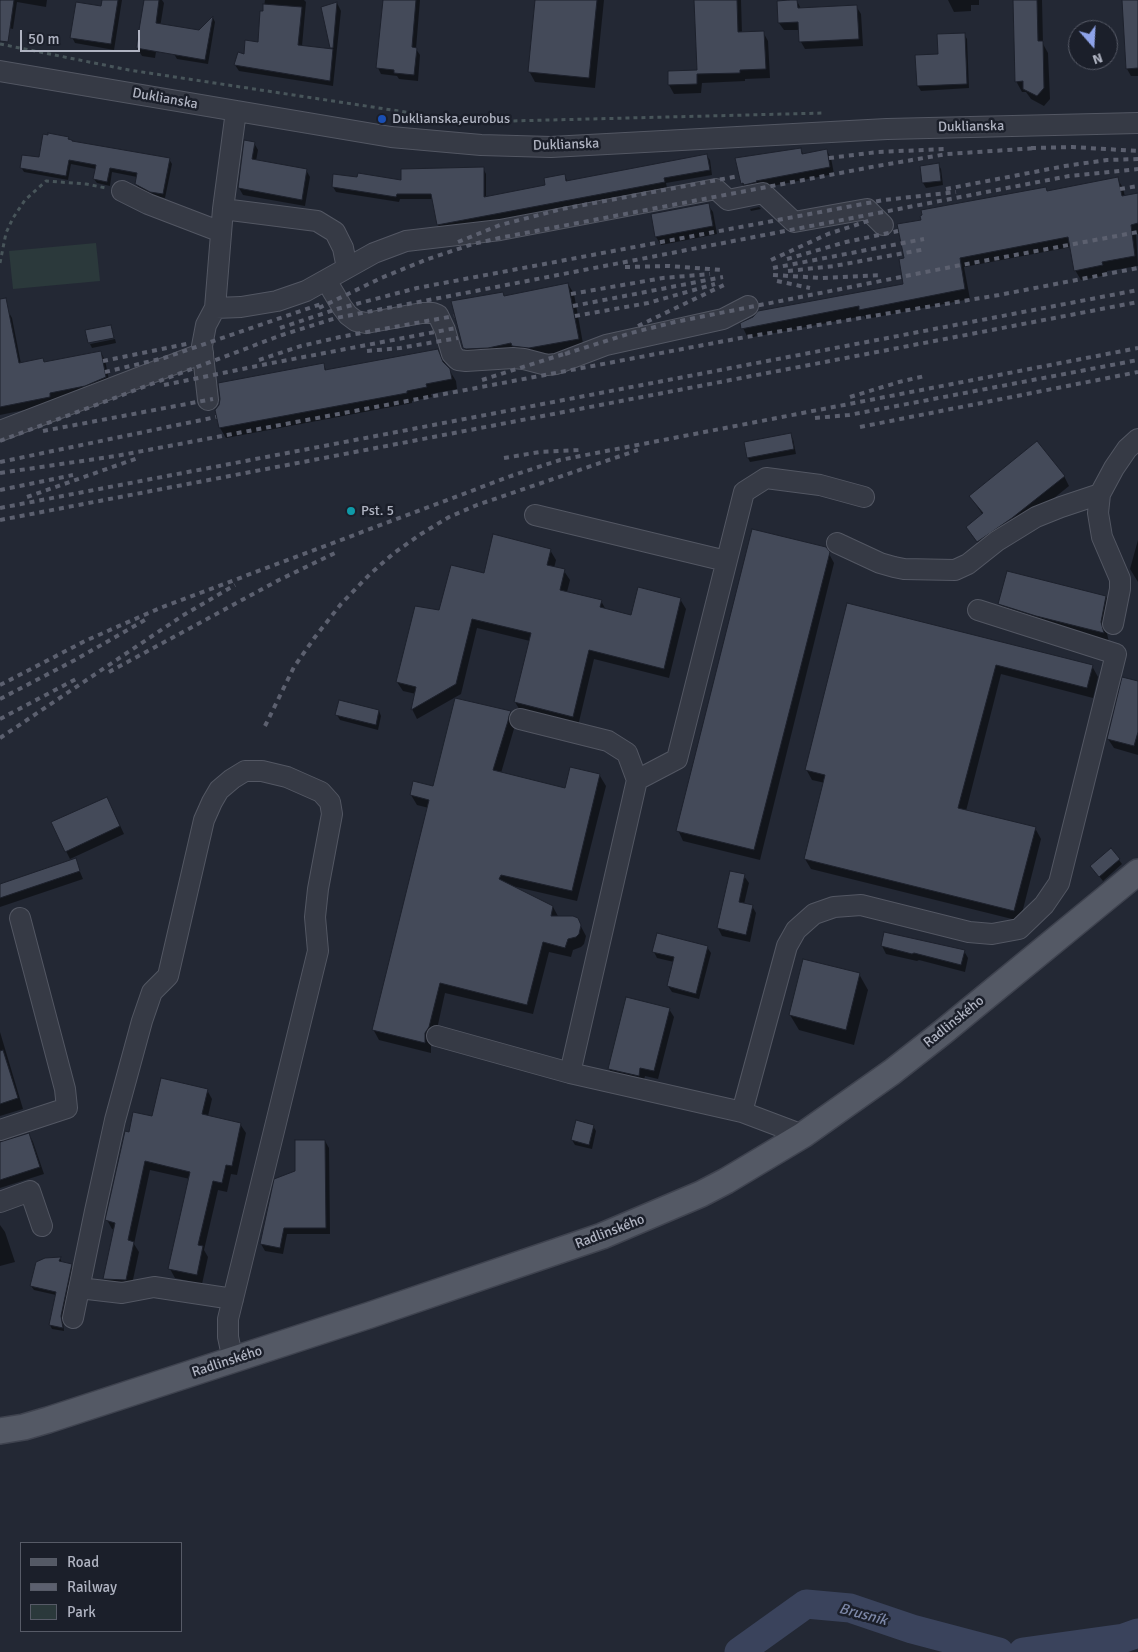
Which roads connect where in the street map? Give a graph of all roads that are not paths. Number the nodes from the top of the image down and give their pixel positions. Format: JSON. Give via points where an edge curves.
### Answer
{"nodes":[{"id":1,"x":0,"y":71,"type":"edge"},
{"id":2,"x":236,"y":112,"type":"junction"},
{"id":3,"x":1138,"y":123,"type":"edge"},
{"id":4,"x":122,"y":191,"type":"road end"},
{"id":5,"x":223,"y":209,"type":"junction"},
{"id":6,"x":883,"y":224,"type":"dead end"},
{"id":7,"x":221,"y":232,"type":"junction"},
{"id":8,"x":347,"y":268,"type":"junction"},
{"id":9,"x":326,"y":280,"type":"junction"},
{"id":10,"x":748,"y":306,"type":"dead end"},
{"id":11,"x":215,"y":308,"type":"junction"},
{"id":12,"x":203,"y":353,"type":"junction"},
{"id":13,"x":208,"y":400,"type":"dead end"},
{"id":14,"x":0,"y":432,"type":"edge"},
{"id":15,"x":1138,"y":439,"type":"edge"},
{"id":16,"x":1100,"y":494,"type":"junction"},
{"id":17,"x":864,"y":497,"type":"dead end"},
{"id":18,"x":534,"y":515,"type":"dead end"},
{"id":19,"x":837,"y":543,"type":"dead end"},
{"id":20,"x":726,"y":561,"type":"junction"},
{"id":21,"x":978,"y":610,"type":"dead end"},
{"id":22,"x":1113,"y":624,"type":"dead end"},
{"id":23,"x":520,"y":719,"type":"dead end"},
{"id":24,"x":637,"y":780,"type":"junction"},
{"id":25,"x":1138,"y":872,"type":"edge"},
{"id":26,"x":20,"y":918,"type":"dead end"},
{"id":27,"x":437,"y":1036,"type":"dead end"},
{"id":28,"x":570,"y":1073,"type":"junction"},
{"id":29,"x":742,"y":1112,"type":"junction"},
{"id":30,"x":0,"y":1130,"type":"edge"},
{"id":31,"x":802,"y":1135,"type":"junction"},
{"id":32,"x":0,"y":1202,"type":"edge"},
{"id":33,"x":42,"y":1226,"type":"dead end"},
{"id":34,"x":80,"y":1288,"type":"junction"},
{"id":35,"x":233,"y":1299,"type":"junction"},
{"id":36,"x":73,"y":1318,"type":"dead end"},
{"id":37,"x":233,"y":1360,"type":"junction"},
{"id":38,"x":0,"y":1431,"type":"edge"}],
"edges":[{"from":1,"to":2,"type":"street","name":"Duklianska"},
{"from":2,"to":3,"type":"street","name":"Duklianska","via":[[423,141],[551,147],[887,129]]},
{"from":2,"to":5,"type":"street"},
{"from":4,"to":7,"type":"street"},
{"from":5,"to":7,"type":"street"},
{"from":5,"to":8,"type":"street","via":[[317,221],[335,232],[343,248]]},
{"from":6,"to":8,"type":"street","via":[[867,209],[794,222],[763,193],[728,200],[716,189],[500,230],[406,241]]},
{"from":7,"to":11,"type":"street"},
{"from":8,"to":9,"type":"street"},
{"from":9,"to":10,"type":"street","via":[[342,307],[356,321],[366,323],[422,313],[438,314],[452,354],[458,360],[466,361],[513,358],[556,364],[606,345],[723,319]]},
{"from":9,"to":11,"type":"street","via":[[277,301]]},
{"from":11,"to":12,"type":"street","via":[[206,325]]},
{"from":12,"to":13,"type":"street"},
{"from":12,"to":14,"type":"street"},
{"from":15,"to":16,"type":"street","via":[[1114,468]]},
{"from":16,"to":19,"type":"street","via":[[1036,517],[955,570],[894,567]]},
{"from":16,"to":22,"type":"street","via":[[1098,512],[1102,537],[1120,579]]},
{"from":17,"to":20,"type":"street","via":[[820,485],[766,478],[744,492]]},
{"from":18,"to":20,"type":"street"},
{"from":20,"to":24,"type":"street","via":[[678,759]]},
{"from":21,"to":29,"type":"street","via":[[1116,654],[1059,883],[1044,906],[1019,929],[992,934],[969,932],[861,905],[834,907],[814,914],[796,930],[787,946]]},
{"from":23,"to":24,"type":"street","via":[[608,741],[627,752]]},
{"from":24,"to":28,"type":"street"},
{"from":25,"to":31,"type":"main road","name":"Radlinského","via":[[892,1072]]},
{"from":26,"to":30,"type":"street","via":[[66,1089],[67,1108]]},
{"from":27,"to":28,"type":"street"},
{"from":28,"to":29,"type":"street"},
{"from":29,"to":31,"type":"street"},
{"from":31,"to":37,"type":"main road","name":"Radlinského","via":[[701,1194],[602,1236]]},
{"from":32,"to":33,"type":"street","via":[[30,1191]]},
{"from":34,"to":35,"type":"street","via":[[122,1293],[154,1287]]},
{"from":34,"to":35,"type":"street","via":[[115,1120],[152,992],[168,976],[204,820],[219,790],[232,778],[245,771],[262,771],[287,777],[321,792],[330,802],[332,814],[315,917],[318,951]]},
{"from":34,"to":36,"type":"street"},
{"from":35,"to":37,"type":"street","via":[[228,1337]]},
{"from":37,"to":38,"type":"main road","name":"Radlinského","via":[[48,1420]]}]}
